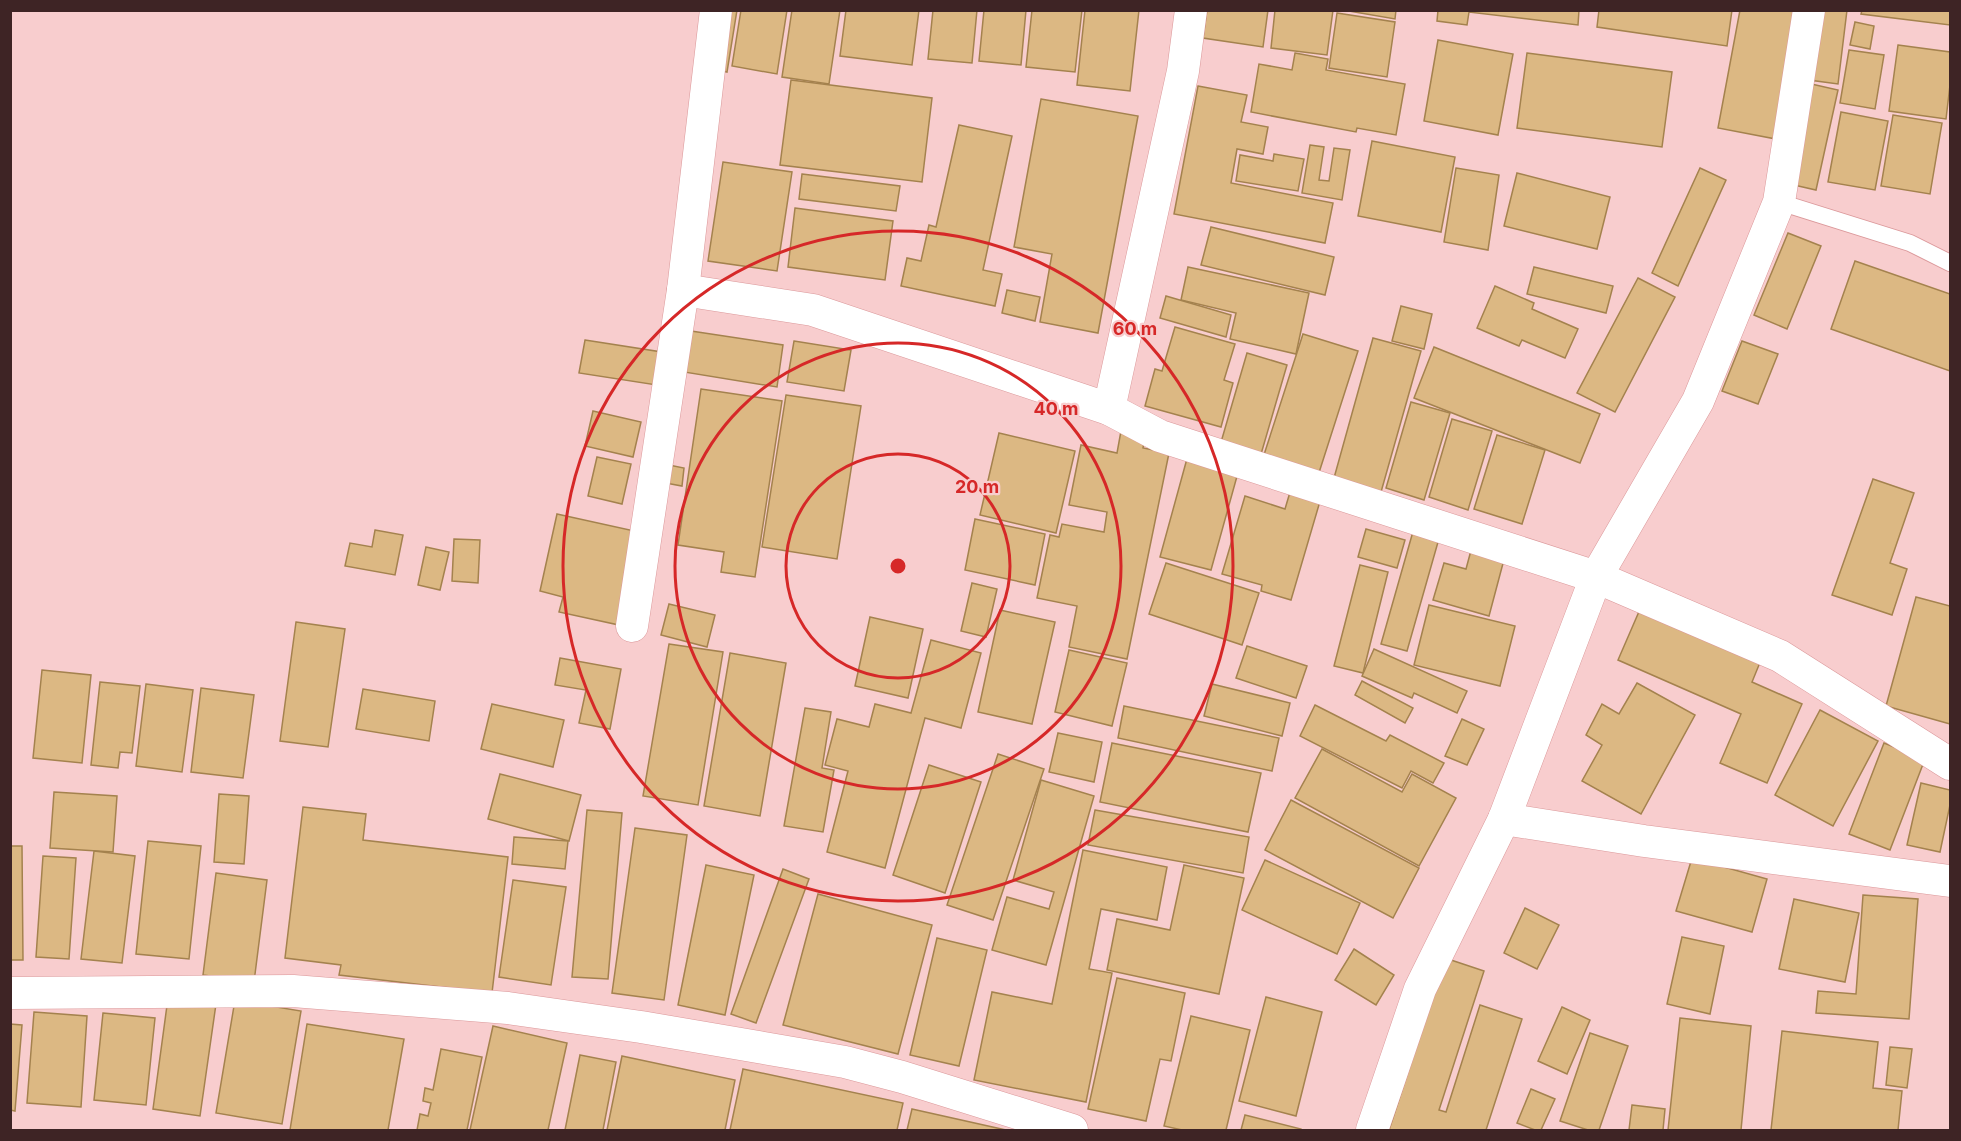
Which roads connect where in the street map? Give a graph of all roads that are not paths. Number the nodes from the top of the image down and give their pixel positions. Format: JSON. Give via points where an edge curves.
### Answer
{"nodes":[{"id":1,"x":716,"y":10,"type":"edge"},
{"id":2,"x":1191,"y":10,"type":"edge"},
{"id":3,"x":1809,"y":10,"type":"edge"},
{"id":4,"x":1779,"y":202,"type":"junction"},
{"id":5,"x":1950,"y":264,"type":"edge"},
{"id":6,"x":683,"y":290,"type":"junction"},
{"id":7,"x":1108,"y":410,"type":"junction"},
{"id":8,"x":1596,"y":577,"type":"junction"},
{"id":9,"x":632,"y":627,"type":"dead end"},
{"id":10,"x":1950,"y":764,"type":"edge"},
{"id":11,"x":1504,"y":819,"type":"junction"},
{"id":12,"x":1950,"y":882,"type":"edge"},
{"id":13,"x":10,"y":993,"type":"edge"},
{"id":14,"x":1072,"y":1131,"type":"edge"},
{"id":15,"x":1372,"y":1131,"type":"edge"}],
"edges":[{"from":1,"to":6,"type":"street"},
{"from":2,"to":7,"type":"street","via":[[1183,71]]},
{"from":3,"to":4,"type":"street"},
{"from":4,"to":5,"type":"lane","via":[[1910,243]]},
{"from":4,"to":8,"type":"street","via":[[1698,401]]},
{"from":6,"to":7,"type":"street","via":[[813,310]]},
{"from":6,"to":9,"type":"street"},
{"from":7,"to":8,"type":"street","via":[[1160,436]]},
{"from":8,"to":10,"type":"street","via":[[1780,656]]},
{"from":8,"to":11,"type":"street"},
{"from":11,"to":12,"type":"street"},
{"from":11,"to":15,"type":"street","via":[[1420,988]]},
{"from":13,"to":14,"type":"street","via":[[293,991],[508,1008],[845,1062]]}]}
